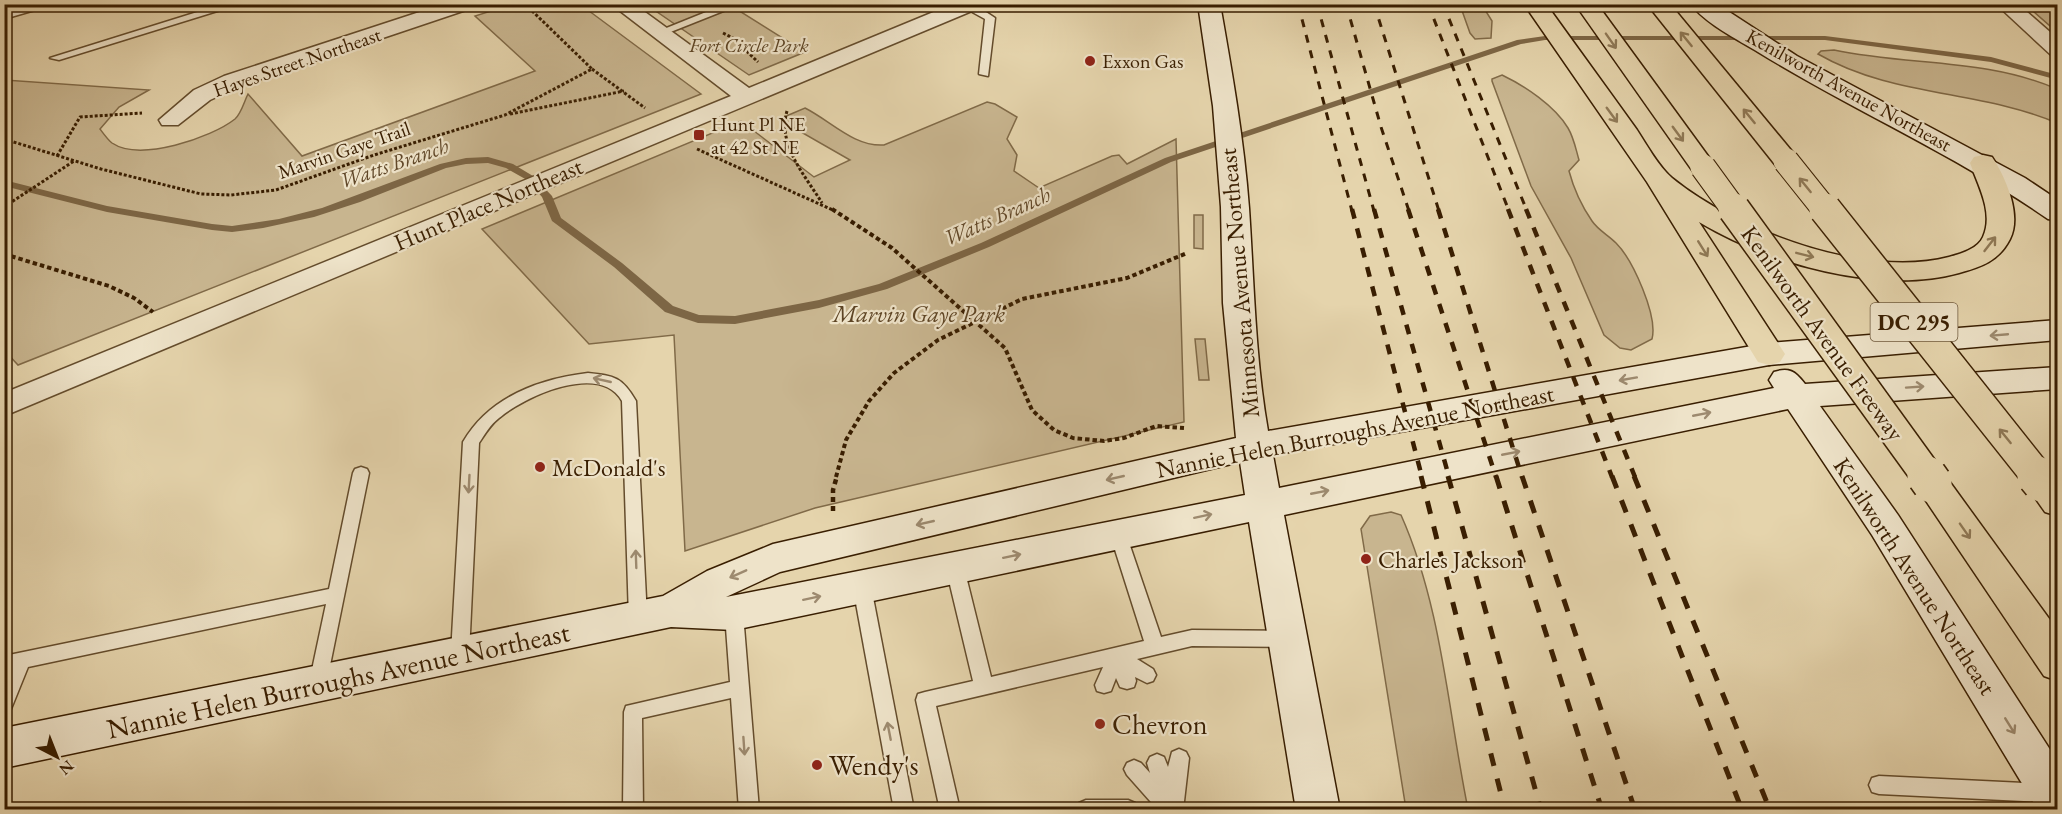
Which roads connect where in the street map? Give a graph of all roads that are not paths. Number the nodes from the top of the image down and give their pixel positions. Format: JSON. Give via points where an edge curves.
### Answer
{"nodes":[{"id":1,"x":34,"y":4,"type":"edge"},
{"id":2,"x":235,"y":4,"type":"edge"},
{"id":3,"x":465,"y":4,"type":"edge"},
{"id":4,"x":621,"y":4,"type":"edge"},
{"id":5,"x":736,"y":4,"type":"edge"},
{"id":6,"x":1209,"y":4,"type":"edge"},
{"id":7,"x":2006,"y":4,"type":"edge"},
{"id":8,"x":971,"y":5,"type":"edge"},
{"id":9,"x":1537,"y":8,"type":"edge"},
{"id":10,"x":1660,"y":8,"type":"edge"},
{"id":11,"x":1706,"y":8,"type":"edge"},
{"id":12,"x":1589,"y":9,"type":"edge"},
{"id":13,"x":4,"y":13,"type":"edge"},
{"id":14,"x":659,"y":33,"type":"junction"},
{"id":15,"x":2058,"y":51,"type":"edge"},
{"id":16,"x":55,"y":58,"type":"dead end"},
{"id":17,"x":984,"y":74,"type":"dead end"},
{"id":18,"x":747,"y":97,"type":"junction"},
{"id":19,"x":175,"y":116,"type":"road end"},
{"id":20,"x":1983,"y":163,"type":"junction"},
{"id":21,"x":1660,"y":182,"type":"junction"},
{"id":22,"x":2058,"y":213,"type":"edge"},
{"id":23,"x":2058,"y":330,"type":"edge"},
{"id":24,"x":1769,"y":354,"type":"junction"},
{"id":25,"x":2058,"y":378,"type":"edge"},
{"id":26,"x":1794,"y":396,"type":"junction"},
{"id":27,"x":4,"y":405,"type":"edge"},
{"id":28,"x":1254,"y":446,"type":"junction"},
{"id":29,"x":361,"y":473,"type":"dead end"},
{"id":30,"x":2050,"y":492,"type":"edge"},
{"id":31,"x":1263,"y":503,"type":"junction"},
{"id":32,"x":1118,"y":534,"type":"junction"},
{"id":33,"x":955,"y":568,"type":"junction"},
{"id":34,"x":862,"y":587,"type":"junction"},
{"id":35,"x":334,"y":595,"type":"junction"},
{"id":36,"x":654,"y":614,"type":"junction"},
{"id":37,"x":734,"y":614,"type":"junction"},
{"id":38,"x":1287,"y":639,"type":"junction"},
{"id":39,"x":1155,"y":647,"type":"junction"},
{"id":40,"x":460,"y":654,"type":"junction"},
{"id":41,"x":1117,"y":656,"type":"junction"},
{"id":42,"x":13,"y":662,"type":"edge"},
{"id":43,"x":2058,"y":664,"type":"edge"},
{"id":44,"x":1147,"y":675,"type":"dead end"},
{"id":45,"x":1127,"y":681,"type":"dead end"},
{"id":46,"x":318,"y":684,"type":"junction"},
{"id":47,"x":1104,"y":685,"type":"dead end"},
{"id":48,"x":984,"y":686,"type":"junction"},
{"id":49,"x":740,"y":688,"type":"junction"},
{"id":50,"x":4,"y":703,"type":"edge"},
{"id":51,"x":4,"y":748,"type":"edge"},
{"id":52,"x":1179,"y":758,"type":"dead end"},
{"id":53,"x":1157,"y":763,"type":"dead end"},
{"id":54,"x":1134,"y":769,"type":"dead end"},
{"id":55,"x":1879,"y":785,"type":"dead end"},
{"id":56,"x":2055,"y":798,"type":"edge"},
{"id":57,"x":633,"y":810,"type":"edge"},
{"id":58,"x":749,"y":810,"type":"edge"},
{"id":59,"x":904,"y":810,"type":"edge"},
{"id":60,"x":950,"y":810,"type":"edge"},
{"id":61,"x":1086,"y":810,"type":"edge"},
{"id":62,"x":1128,"y":810,"type":"edge"},
{"id":63,"x":1173,"y":810,"type":"edge"},
{"id":64,"x":1318,"y":810,"type":"edge"}],
"edges":[{"from":1,"to":13,"type":"street"},
{"from":2,"to":16,"type":"lane"},
{"from":3,"to":19,"type":"street","name":"Hayes Street Northeast","via":[[232,81],[202,95]]},
{"from":4,"to":14,"type":"street"},
{"from":5,"to":14,"type":"lane"},
{"from":6,"to":28,"type":"main road","name":"Minnesota Avenue Northeast","via":[[1231,163],[1238,303]]},
{"from":7,"to":15,"type":"street"},
{"from":8,"to":17,"type":"lane","via":[[990,18]]},
{"from":8,"to":18,"type":"street","name":"Hunt Place Northeast"},
{"from":9,"to":21,"type":"highway","one_way":true},
{"from":30,"to":10,"type":"highway","number":"DC 295","one_way":true,"bridge":true},
{"from":11,"to":20,"type":"main road","name":"Kenilworth Avenue Northeast","via":[[1804,68]]},
{"from":12,"to":43,"type":"highway","name":"Kenilworth Avenue Freeway","number":"DC 295","one_way":true,"bridge":true},
{"from":14,"to":18,"type":"street"},
{"from":18,"to":27,"type":"street","name":"Hunt Place Northeast"},
{"from":21,"to":20,"type":"highway","one_way":true,"via":[[1730,228],[1800,254],[1880,271],[1935,271],[1980,256],[1993,245],[2001,217]]},
{"from":20,"to":22,"type":"main road","name":"Kenilworth Avenue Northeast"},
{"from":21,"to":24,"type":"highway","one_way":true},
{"from":23,"to":24,"type":"main road","name":"Nannie Helen Burroughs Avenue Northeast","one_way":true},
{"from":24,"to":26,"type":"main road","name":"Kenilworth Avenue Northeast"},
{"from":24,"to":28,"type":"main road","name":"Nannie Helen Burroughs Avenue Northeast","one_way":true},
{"from":26,"to":25,"type":"main road","name":"Nannie Helen Burroughs Avenue Northeast","one_way":true},
{"from":31,"to":26,"type":"main road","name":"Nannie Helen Burroughs Avenue Northeast","one_way":true},
{"from":26,"to":56,"type":"main road","name":"Kenilworth Avenue Northeast","one_way":true,"via":[[1885,525]]},
{"from":28,"to":31,"type":"main road","name":"Minnesota Avenue Northeast"},
{"from":28,"to":36,"type":"main road","name":"Nannie Helen Burroughs Avenue Northeast","one_way":true,"via":[[773,559]]},
{"from":29,"to":35,"type":"lane"},
{"from":32,"to":31,"type":"main road","name":"Nannie Helen Burroughs Avenue Northeast","one_way":true},
{"from":31,"to":38,"type":"main road","name":"Minnesota Avenue Northeast"},
{"from":33,"to":32,"type":"main road","name":"Nannie Helen Burroughs Avenue Northeast","one_way":true},
{"from":32,"to":39,"type":"lane"},
{"from":33,"to":34,"type":"main road","name":"Nannie Helen Burroughs Avenue Northeast"},
{"from":33,"to":48,"type":"lane"},
{"from":37,"to":34,"type":"main road","name":"Nannie Helen Burroughs Avenue Northeast","one_way":true},
{"from":59,"to":34,"type":"lane","one_way":true},
{"from":35,"to":42,"type":"lane"},
{"from":35,"to":46,"type":"lane"},
{"from":36,"to":37,"type":"main road","name":"Nannie Helen Burroughs Avenue Northeast"},
{"from":36,"to":40,"type":"main road","name":"Nannie Helen Burroughs Avenue Northeast"},
{"from":36,"to":40,"type":"lane","one_way":true,"via":[[629,401],[621,387],[606,380],[586,377],[559,382],[527,394],[485,421],[471,442]]},
{"from":37,"to":49,"type":"lane"},
{"from":38,"to":39,"type":"lane","via":[[1192,638]]},
{"from":38,"to":64,"type":"main road","name":"Minnesota Avenue Northeast"},
{"from":39,"to":41,"type":"lane"},
{"from":40,"to":46,"type":"main road","name":"Nannie Helen Burroughs Avenue Northeast"},
{"from":41,"to":44,"type":"lane"},
{"from":41,"to":45,"type":"lane"},
{"from":41,"to":47,"type":"lane"},
{"from":41,"to":48,"type":"lane"},
{"from":42,"to":50,"type":"lane"},
{"from":46,"to":51,"type":"main road","name":"Nannie Helen Burroughs Avenue Northeast"},
{"from":48,"to":60,"type":"lane","via":[[925,700]]},
{"from":49,"to":57,"type":"lane","via":[[633,712]]},
{"from":49,"to":58,"type":"lane","one_way":true},
{"from":52,"to":63,"type":"lane"},
{"from":53,"to":63,"type":"lane"},
{"from":54,"to":63,"type":"lane"},
{"from":55,"to":56,"type":"lane"},
{"from":61,"to":62,"type":"lane"}]}
